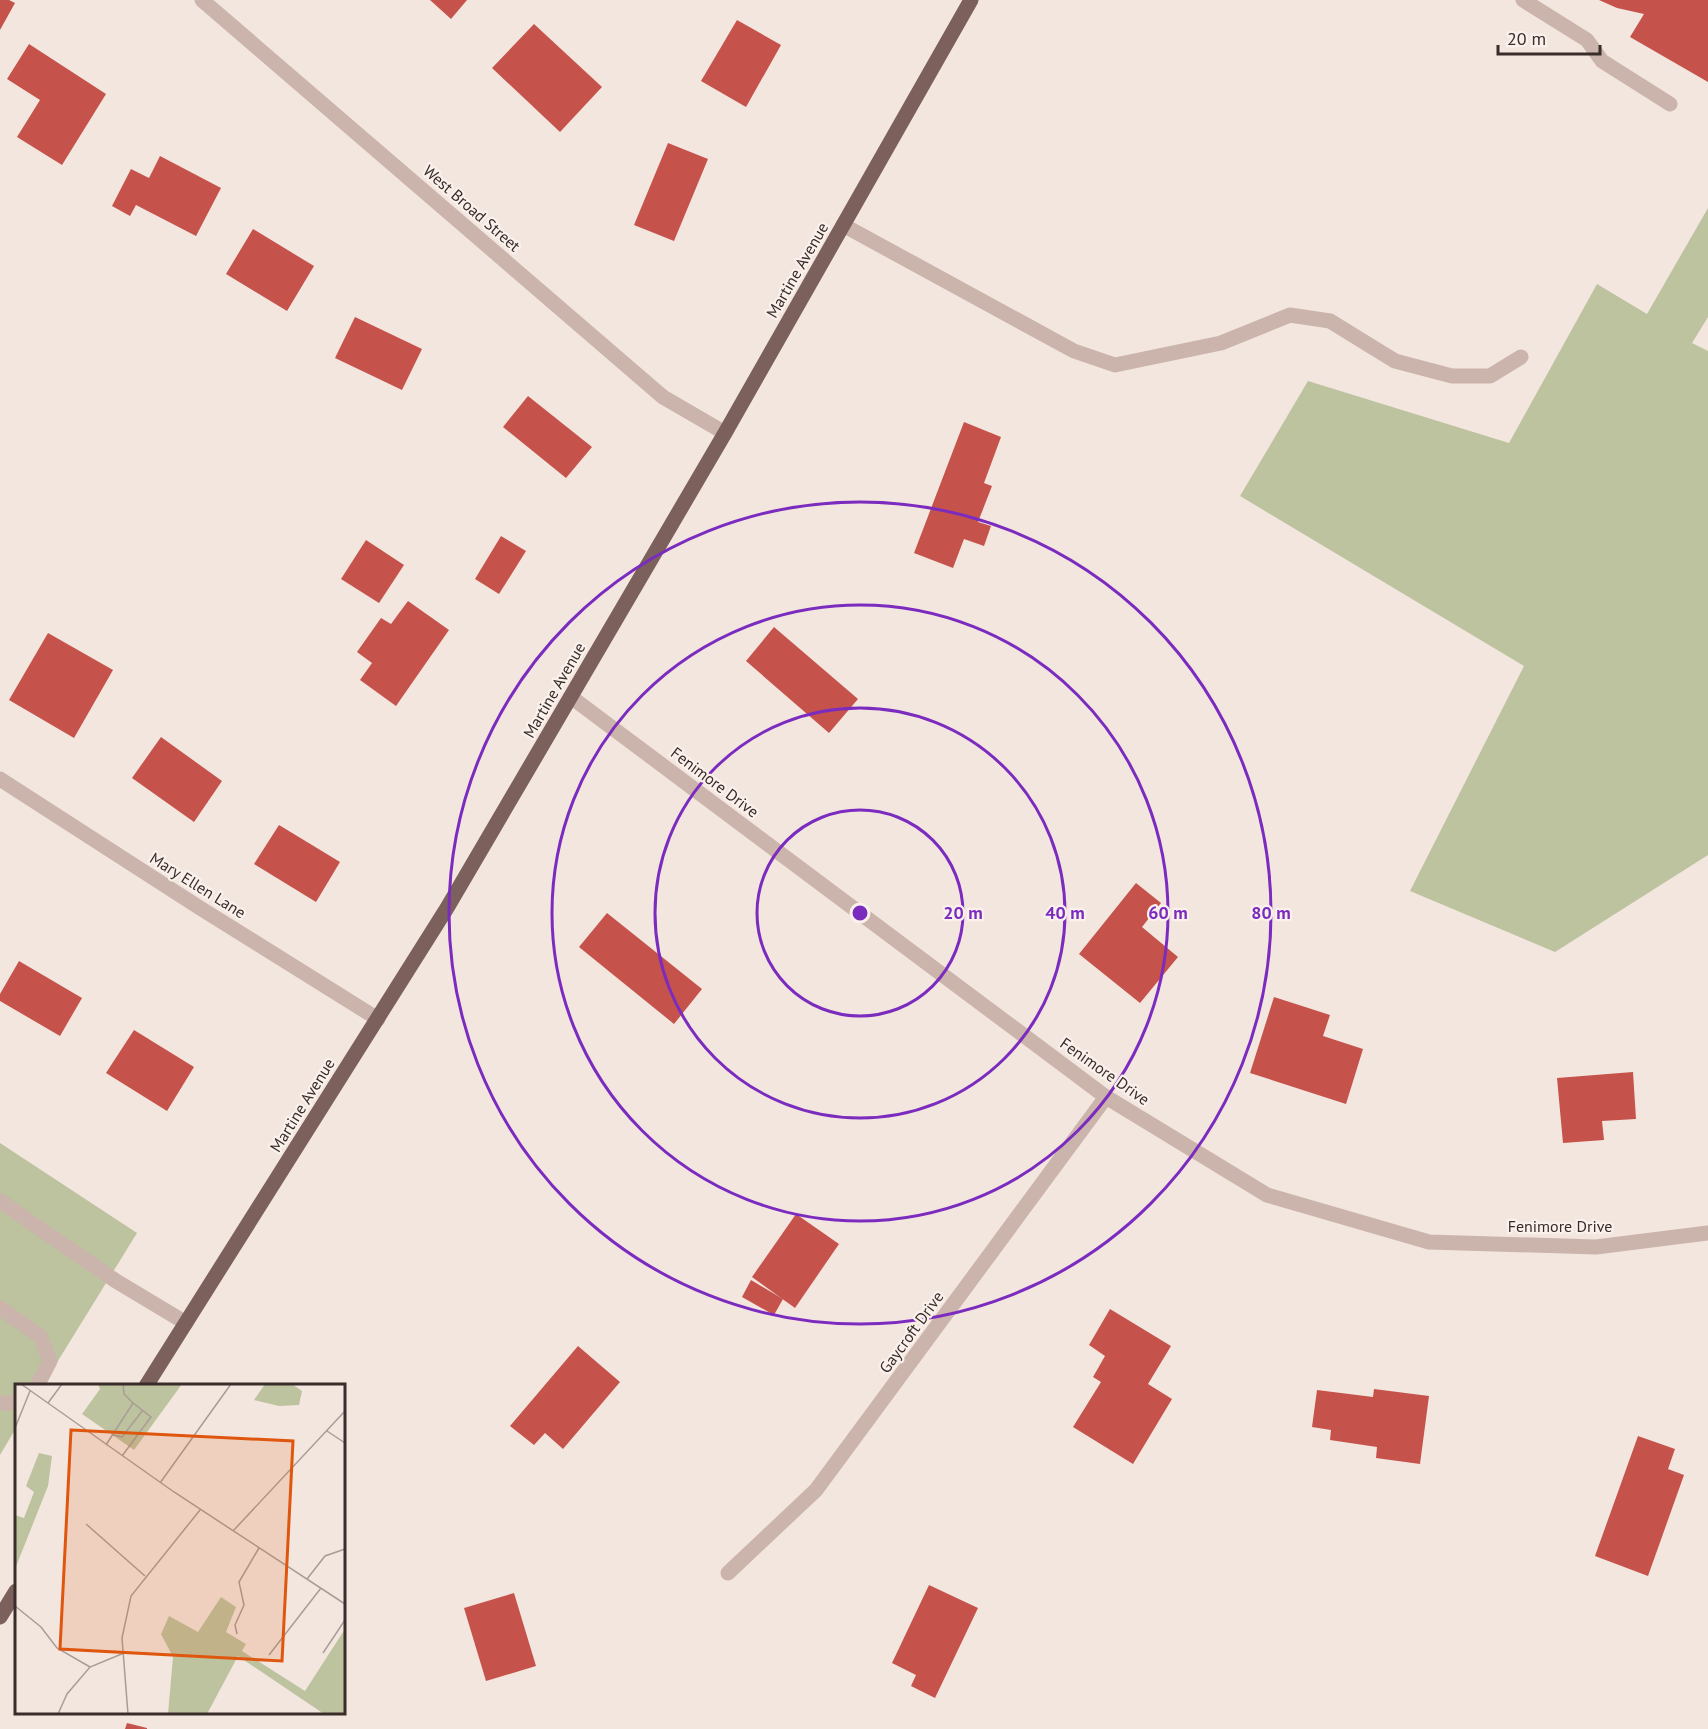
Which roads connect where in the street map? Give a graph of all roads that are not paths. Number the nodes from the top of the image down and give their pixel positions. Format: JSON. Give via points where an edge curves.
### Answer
{"nodes":[{"id":1,"x":202,"y":0,"type":"edge"},
{"id":2,"x":971,"y":0,"type":"edge"},
{"id":3,"x":1523,"y":0,"type":"edge"},
{"id":4,"x":1671,"y":104,"type":"dead end"},
{"id":5,"x":843,"y":225,"type":"junction"},
{"id":6,"x":1521,"y":357,"type":"dead end"},
{"id":7,"x":725,"y":433,"type":"junction"},
{"id":8,"x":571,"y":697,"type":"junction"},
{"id":9,"x":0,"y":779,"type":"edge"},
{"id":10,"x":378,"y":1019,"type":"junction"},
{"id":11,"x":1106,"y":1097,"type":"junction"},
{"id":12,"x":0,"y":1201,"type":"edge"},
{"id":13,"x":1708,"y":1233,"type":"edge"},
{"id":14,"x":0,"y":1308,"type":"edge"},
{"id":15,"x":186,"y":1323,"type":"junction"},
{"id":16,"x":38,"y":1384,"type":"edge"},
{"id":17,"x":147,"y":1384,"type":"edge"},
{"id":18,"x":728,"y":1573,"type":"dead end"},
{"id":19,"x":15,"y":1593,"type":"edge"},
{"id":20,"x":0,"y":1617,"type":"edge"}],
"edges":[{"from":1,"to":7,"type":"street","name":"West Broad Street","via":[[663,397]]},
{"from":2,"to":5,"type":"main road","name":"Martine Avenue"},
{"from":3,"to":4,"type":"street","via":[[1587,40],[1602,62]]},
{"from":5,"to":6,"type":"street","via":[[1074,351],[1115,365],[1221,343],[1290,315],[1330,321],[1395,361],[1452,376],[1490,376]]},
{"from":5,"to":7,"type":"main road","name":"Martine Avenue"},
{"from":7,"to":8,"type":"main road","name":"Martine Avenue"},
{"from":8,"to":10,"type":"main road","name":"Martine Avenue"},
{"from":8,"to":11,"type":"street","name":"Fenimore Drive"},
{"from":9,"to":10,"type":"street","name":"Mary Ellen Lane"},
{"from":10,"to":15,"type":"main road","name":"Martine Avenue"},
{"from":11,"to":13,"type":"street","name":"Fenimore Drive","via":[[1267,1195],[1429,1242],[1596,1247]]},
{"from":11,"to":18,"type":"street","name":"Gaycroft Drive","via":[[816,1490]]},
{"from":12,"to":15,"type":"street","via":[[116,1281]]},
{"from":14,"to":16,"type":"street","via":[[40,1336],[50,1361]]},
{"from":15,"to":17,"type":"main road","name":"Martine Avenue"},
{"from":19,"to":20,"type":"main road"}]}
